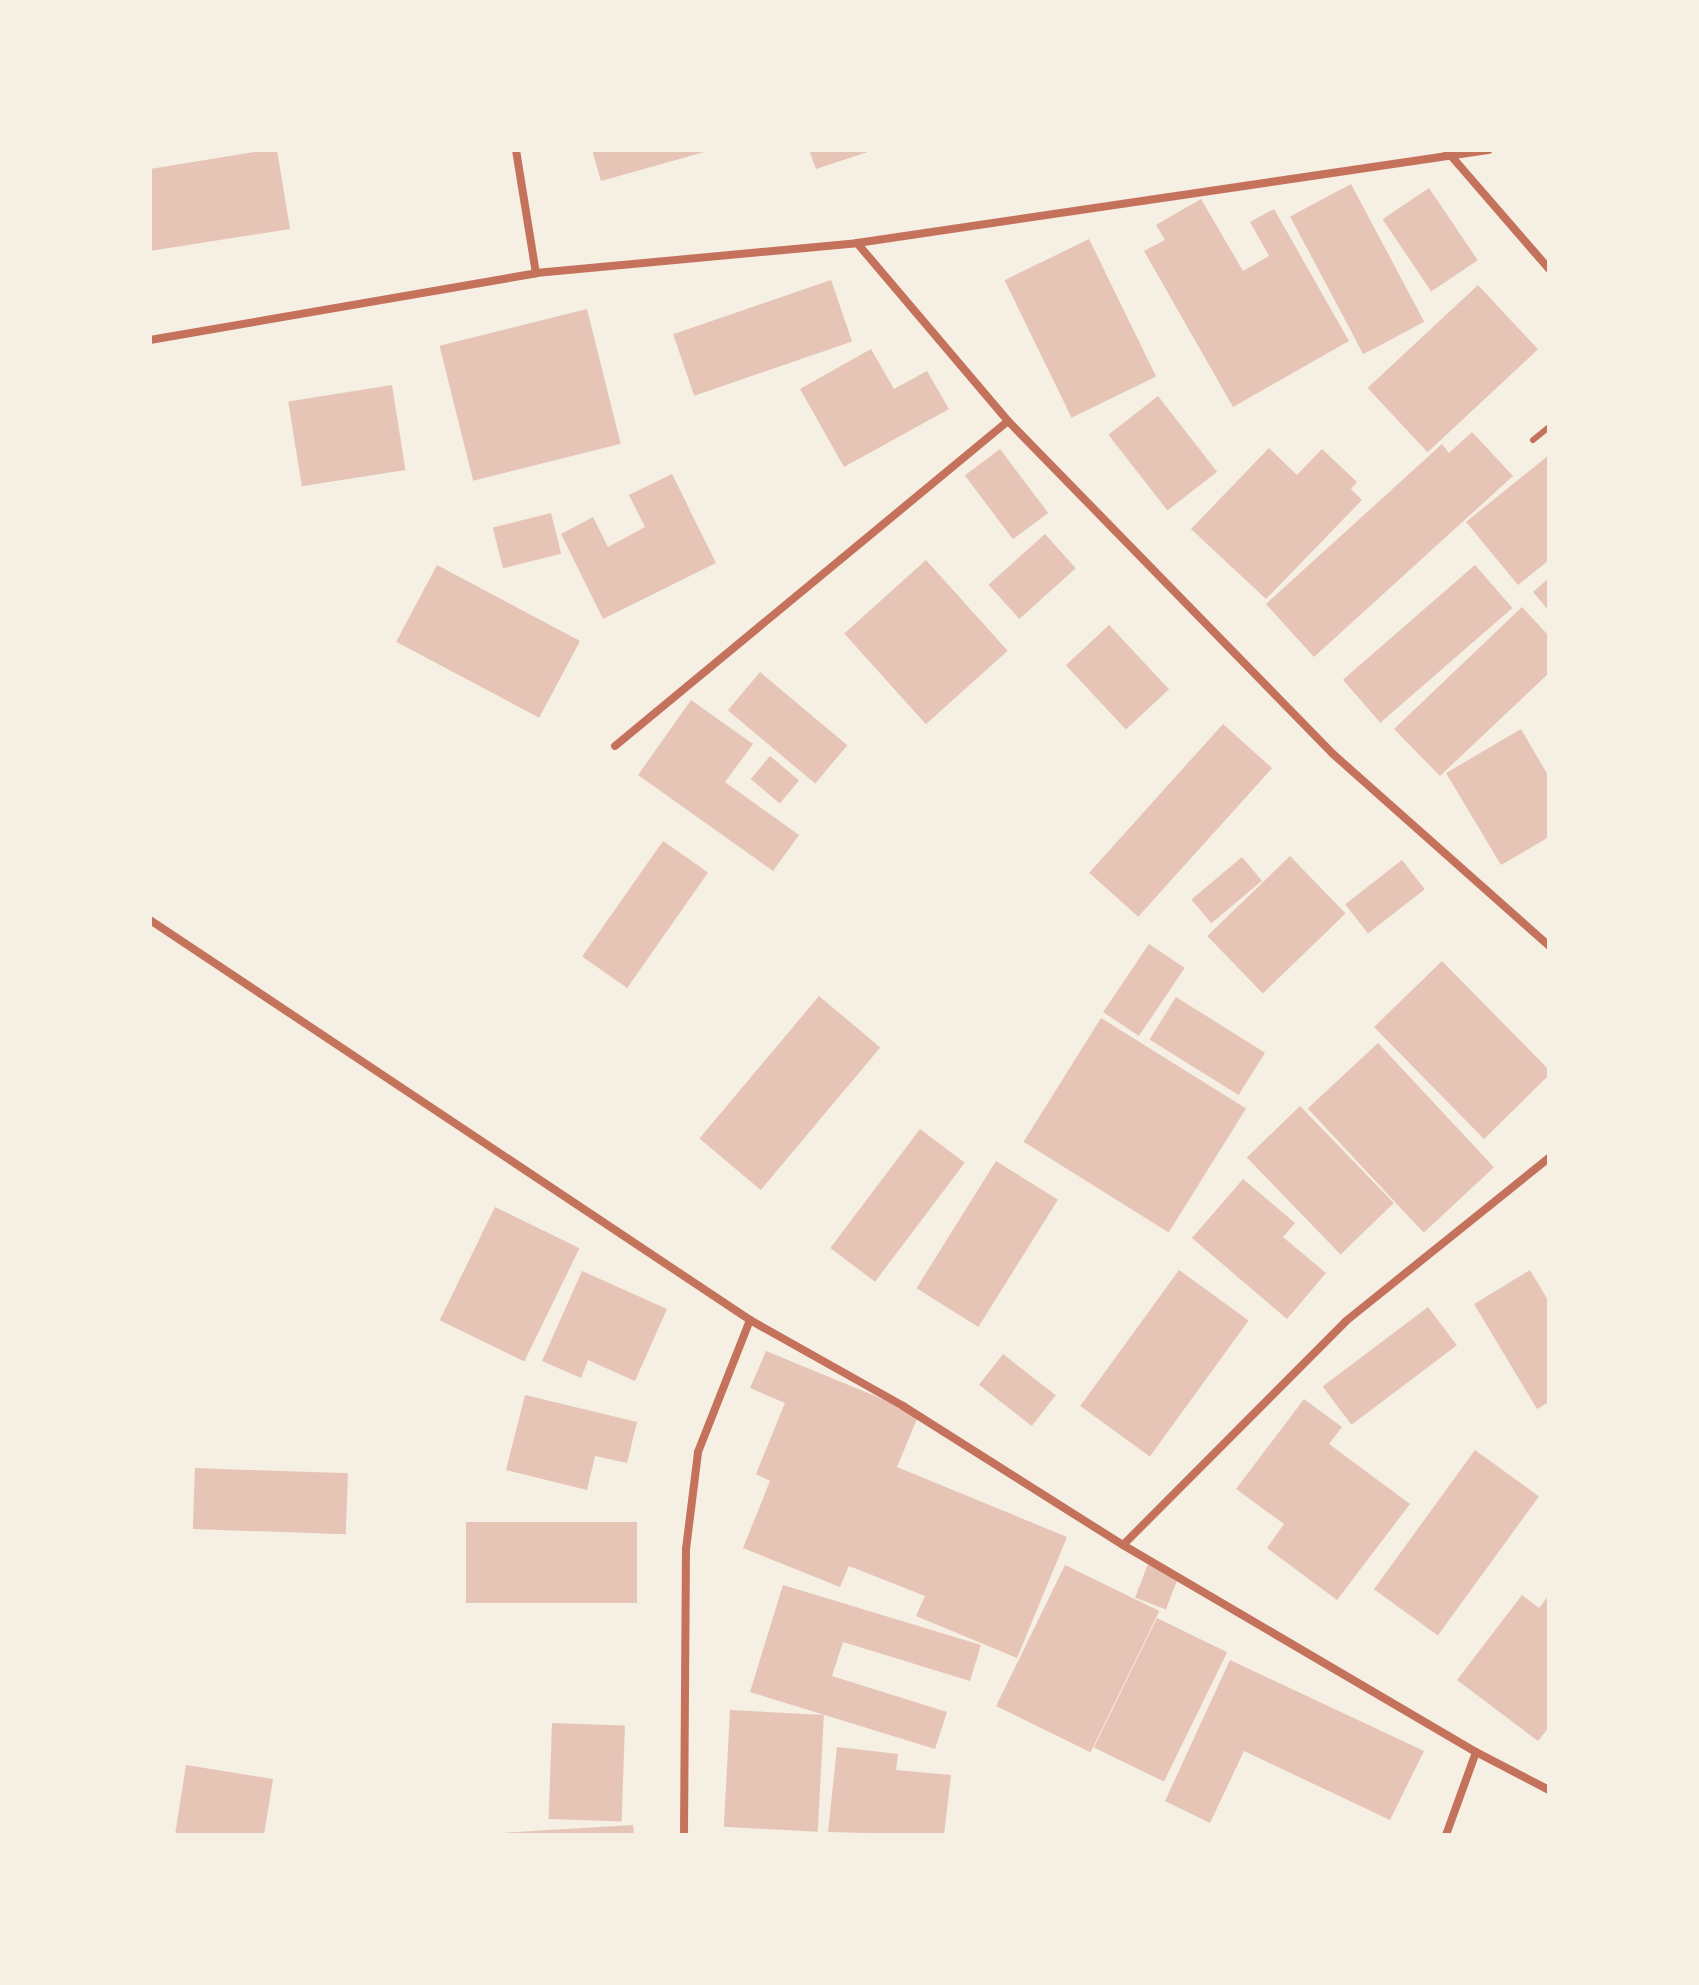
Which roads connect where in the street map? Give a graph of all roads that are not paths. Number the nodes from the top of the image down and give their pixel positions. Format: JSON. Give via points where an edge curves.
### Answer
{"nodes":[{"id":1,"x":516,"y":150,"type":"edge"},
{"id":2,"x":1488,"y":150,"type":"edge"},
{"id":3,"x":1448,"y":154,"type":"edge"},
{"id":4,"x":857,"y":243,"type":"junction"},
{"id":5,"x":1549,"y":269,"type":"edge"},
{"id":6,"x":536,"y":273,"type":"junction"},
{"id":7,"x":150,"y":340,"type":"edge"},
{"id":8,"x":1008,"y":421,"type":"junction"},
{"id":9,"x":1549,"y":427,"type":"edge"},
{"id":10,"x":1533,"y":440,"type":"dead end"},
{"id":11,"x":615,"y":746,"type":"dead end"},
{"id":12,"x":150,"y":920,"type":"edge"},
{"id":13,"x":1549,"y":946,"type":"edge"},
{"id":14,"x":1549,"y":1158,"type":"edge"},
{"id":15,"x":750,"y":1320,"type":"junction"},
{"id":16,"x":1123,"y":1545,"type":"junction"},
{"id":17,"x":1476,"y":1752,"type":"junction"},
{"id":18,"x":1549,"y":1790,"type":"edge"},
{"id":19,"x":684,"y":1835,"type":"edge"},
{"id":20,"x":1446,"y":1835,"type":"edge"}],
"edges":[{"from":1,"to":6,"type":"street"},
{"from":2,"to":3,"type":"street"},
{"from":3,"to":4,"type":"street"},
{"from":3,"to":5,"type":"street"},
{"from":4,"to":6,"type":"street"},
{"from":4,"to":8,"type":"street"},
{"from":6,"to":7,"type":"street"},
{"from":8,"to":11,"type":"street"},
{"from":8,"to":13,"type":"street","via":[[1333,754]]},
{"from":9,"to":10,"type":"lane"},
{"from":12,"to":15,"type":"street"},
{"from":14,"to":16,"type":"street","via":[[1346,1321]]},
{"from":15,"to":16,"type":"street","via":[[903,1406]]},
{"from":15,"to":19,"type":"street","via":[[698,1452],[686,1549]]},
{"from":16,"to":17,"type":"street"},
{"from":17,"to":18,"type":"street"},
{"from":17,"to":20,"type":"street"}]}
